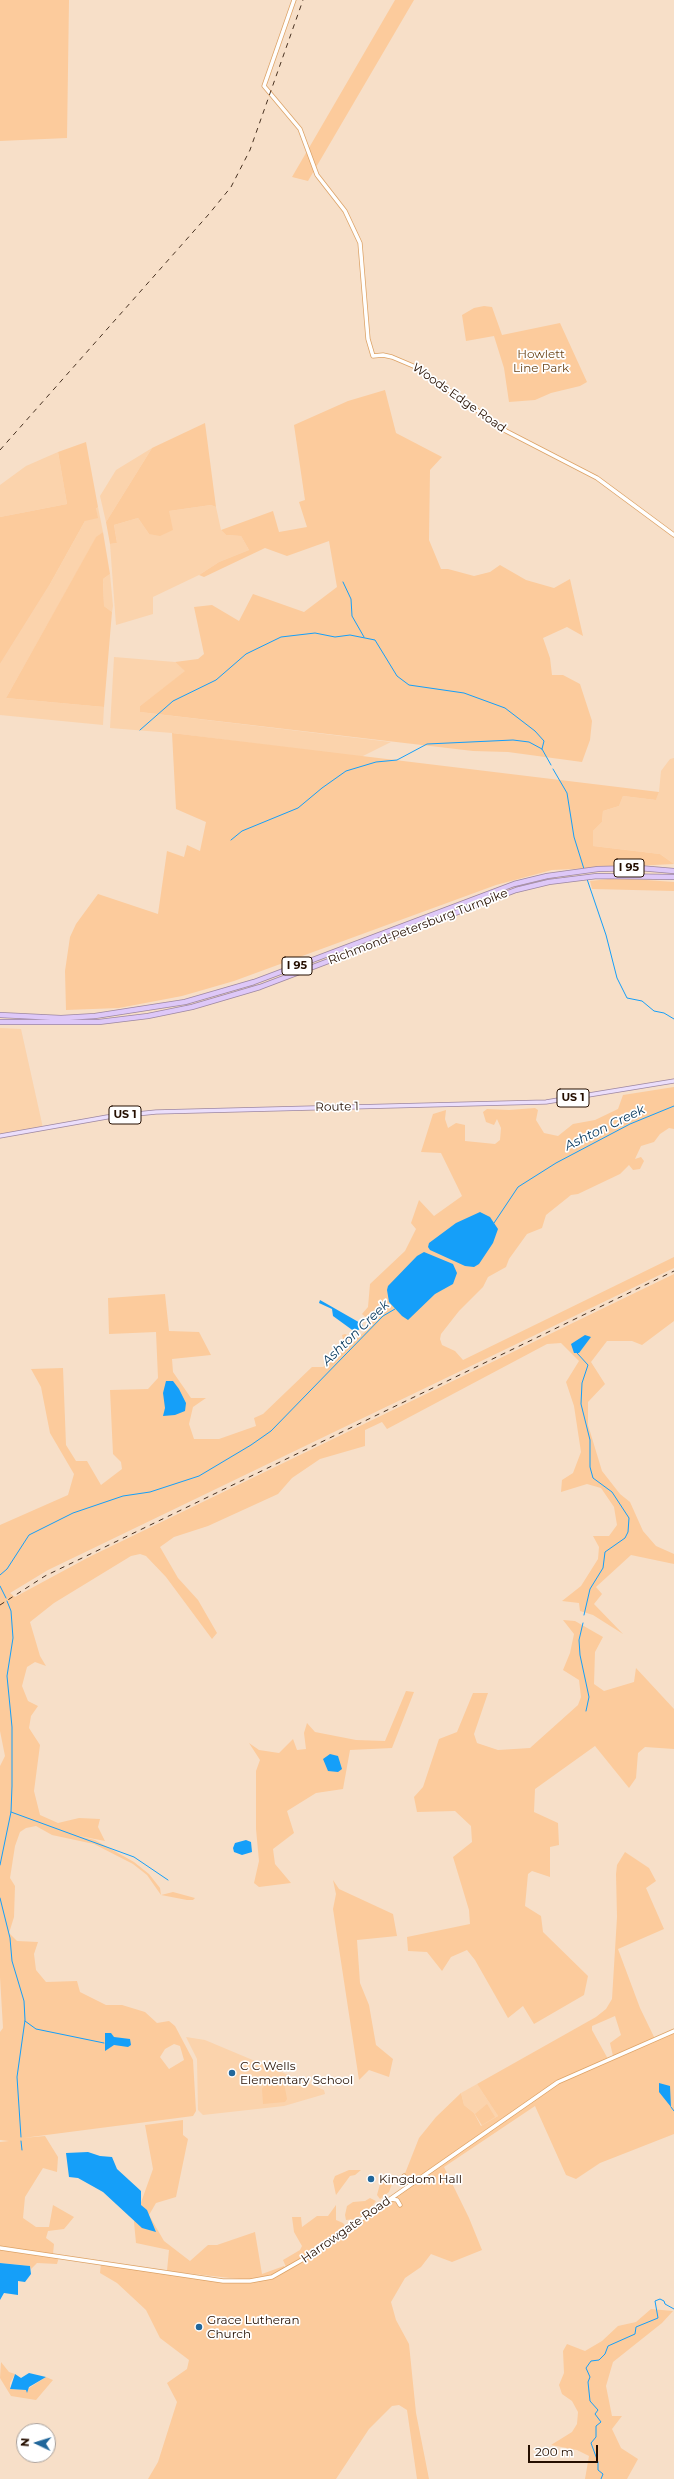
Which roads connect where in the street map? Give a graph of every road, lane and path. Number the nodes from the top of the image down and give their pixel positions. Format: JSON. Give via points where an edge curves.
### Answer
{"nodes":[{"id":1,"x":294,"y":0,"type":"edge"},
{"id":2,"x":674,"y":535,"type":"edge"},
{"id":3,"x":674,"y":871,"type":"edge"},
{"id":4,"x":674,"y":877,"type":"edge"},
{"id":5,"x":0,"y":1015,"type":"edge"},
{"id":6,"x":0,"y":1022,"type":"edge"},
{"id":7,"x":674,"y":1081,"type":"edge"},
{"id":8,"x":0,"y":1136,"type":"edge"},
{"id":9,"x":674,"y":2031,"type":"edge"},
{"id":10,"x":404,"y":2176,"type":"dead end"},
{"id":11,"x":414,"y":2183,"type":"junction"},
{"id":12,"x":391,"y":2199,"type":"junction"},
{"id":13,"x":400,"y":2204,"type":"dead end"},
{"id":14,"x":0,"y":2248,"type":"edge"}],
"edges":[{"from":1,"to":2,"type":"main road","name":"Woods Edge Road","via":[[264,86],[300,129],[317,175],[345,212],[360,243],[368,339],[373,356],[392,356],[418,368],[506,431],[597,478]]},
{"from":3,"to":5,"type":"highway","name":"Richmond-Petersburg Turnpike","number":"I 95","via":[[640,868],[598,869],[547,876],[514,884],[254,982],[185,1002],[95,1016],[61,1018]]},
{"from":4,"to":6,"type":"highway","name":"Richmond-Petersburg Turnpike","number":"I 95","via":[[586,877],[538,885],[496,897],[265,985],[192,1007],[99,1022]]},
{"from":7,"to":8,"type":"main road","name":"Route 1","number":"US 1","via":[[546,1102],[156,1112],[107,1117]]},
{"from":9,"to":11,"type":"main road","name":"Harrowgate Road","via":[[558,2082]]},
{"from":10,"to":11,"type":"main road","via":[[408,2182]]},
{"from":11,"to":12,"type":"main road","name":"Harrowgate Road"},
{"from":12,"to":13,"type":"main road","via":[[397,2200]]},
{"from":12,"to":14,"type":"main road","name":"Harrowgate Road","via":[[295,2266],[257,2281],[223,2281]]}]}
